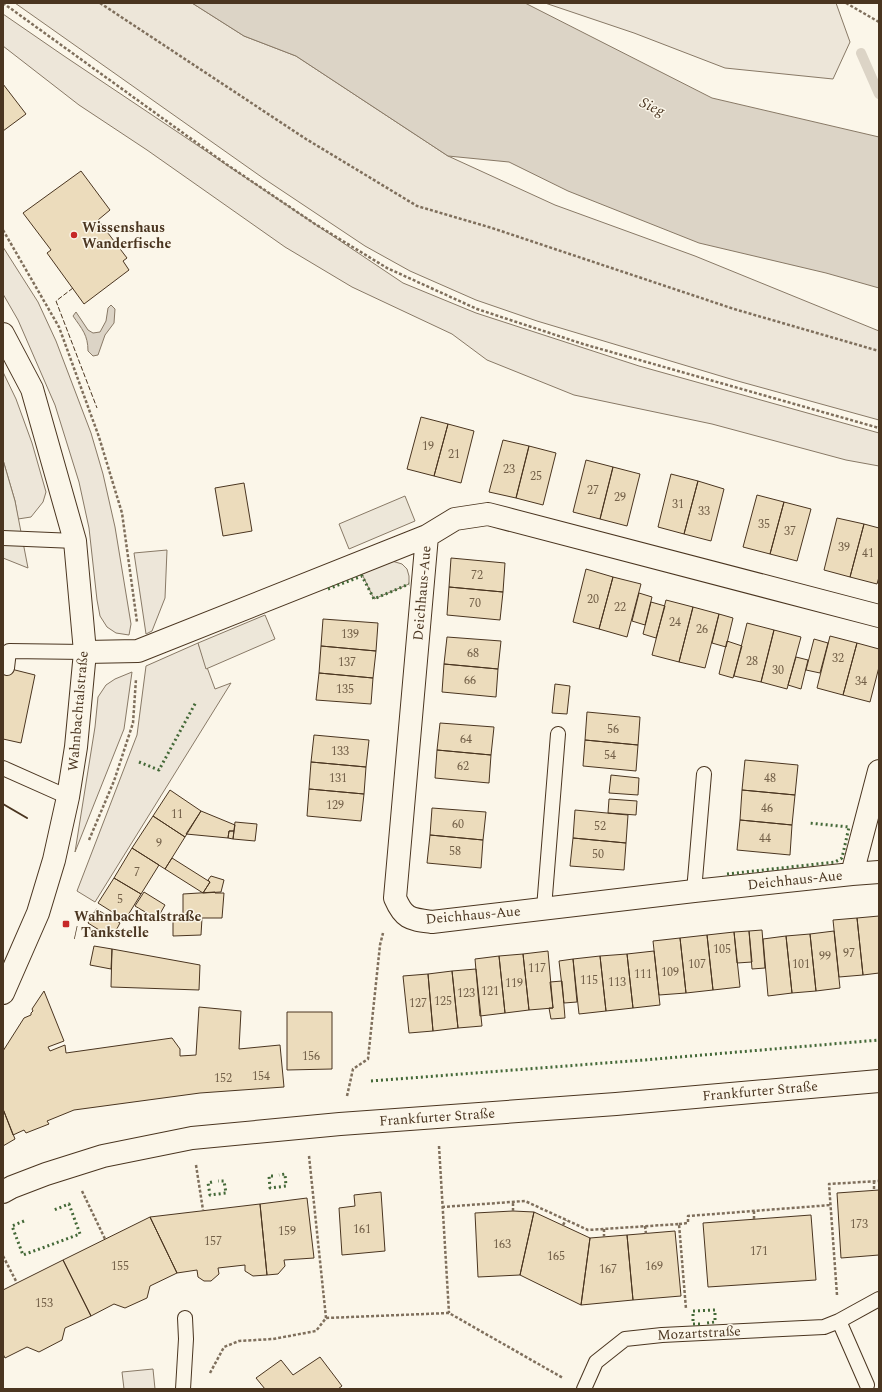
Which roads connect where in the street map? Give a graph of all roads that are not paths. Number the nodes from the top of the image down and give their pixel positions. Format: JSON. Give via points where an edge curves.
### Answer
{"nodes":[{"id":1,"x":3,"y":334,"type":"edge"},
{"id":2,"x":427,"y":536,"type":"junction"},
{"id":3,"x":3,"y":538,"type":"edge"},
{"id":4,"x":75,"y":541,"type":"junction"},
{"id":5,"x":879,"y":616,"type":"edge"},
{"id":6,"x":84,"y":652,"type":"junction"},
{"id":7,"x":7,"y":668,"type":"dead end"},
{"id":8,"x":558,"y":734,"type":"dead end"},
{"id":9,"x":3,"y":768,"type":"edge"},
{"id":10,"x":879,"y":771,"type":"edge"},
{"id":11,"x":704,"y":774,"type":"dead end"},
{"id":12,"x":68,"y":797,"type":"junction"},
{"id":13,"x":879,"y":872,"type":"edge"},
{"id":14,"x":852,"y":874,"type":"junction"},
{"id":15,"x":694,"y":891,"type":"junction"},
{"id":16,"x":544,"y":908,"type":"junction"},
{"id":17,"x":3,"y":993,"type":"edge"},
{"id":18,"x":879,"y":1081,"type":"edge"},
{"id":19,"x":3,"y":1192,"type":"edge"},
{"id":20,"x":879,"y":1299,"type":"edge"},
{"id":21,"x":185,"y":1318,"type":"dead end"},
{"id":22,"x":839,"y":1321,"type":"junction"},
{"id":23,"x":867,"y":1385,"type":"dead end"},
{"id":24,"x":183,"y":1389,"type":"edge"},
{"id":25,"x":584,"y":1389,"type":"edge"}],
"edges":[{"from":1,"to":4,"type":"street","name":"Wahnbachtalstraße","via":[[32,389]]},
{"from":2,"to":5,"type":"street","name":"Deichhaus-Aue","via":[[455,519],[488,514]]},
{"from":2,"to":6,"type":"street","name":"Deichhaus-Aue","via":[[138,651]]},
{"from":2,"to":16,"type":"street","name":"Deichhaus-Aue","via":[[395,898],[406,916],[432,922]]},
{"from":3,"to":4,"type":"lane"},
{"from":4,"to":6,"type":"street","name":"Wahnbachtalstraße"},
{"from":6,"to":7,"type":"lane","via":[[9,651]]},
{"from":6,"to":12,"type":"street","name":"Wahnbachtalstraße","via":[[76,747]]},
{"from":8,"to":16,"type":"lane"},
{"from":9,"to":12,"type":"lane"},
{"from":10,"to":14,"type":"street","name":"Deichhaus-Aue"},
{"from":11,"to":15,"type":"lane"},
{"from":12,"to":17,"type":"street","name":"Wahnbachtalstraße","via":[[54,860],[38,913]]},
{"from":13,"to":14,"type":"street","name":"Deichhaus-Aue"},
{"from":14,"to":15,"type":"street","name":"Deichhaus-Aue"},
{"from":15,"to":16,"type":"street","name":"Deichhaus-Aue"},
{"from":18,"to":19,"type":"street","name":"Frankfurter Straße","via":[[192,1138],[103,1156],[19,1184]]},
{"from":20,"to":22,"type":"lane","name":"Mozartstraße"},
{"from":21,"to":24,"type":"lane"},
{"from":22,"to":23,"type":"lane"},
{"from":22,"to":25,"type":"lane","name":"Mozartstraße","via":[[824,1327],[625,1339],[596,1362]]}]}
